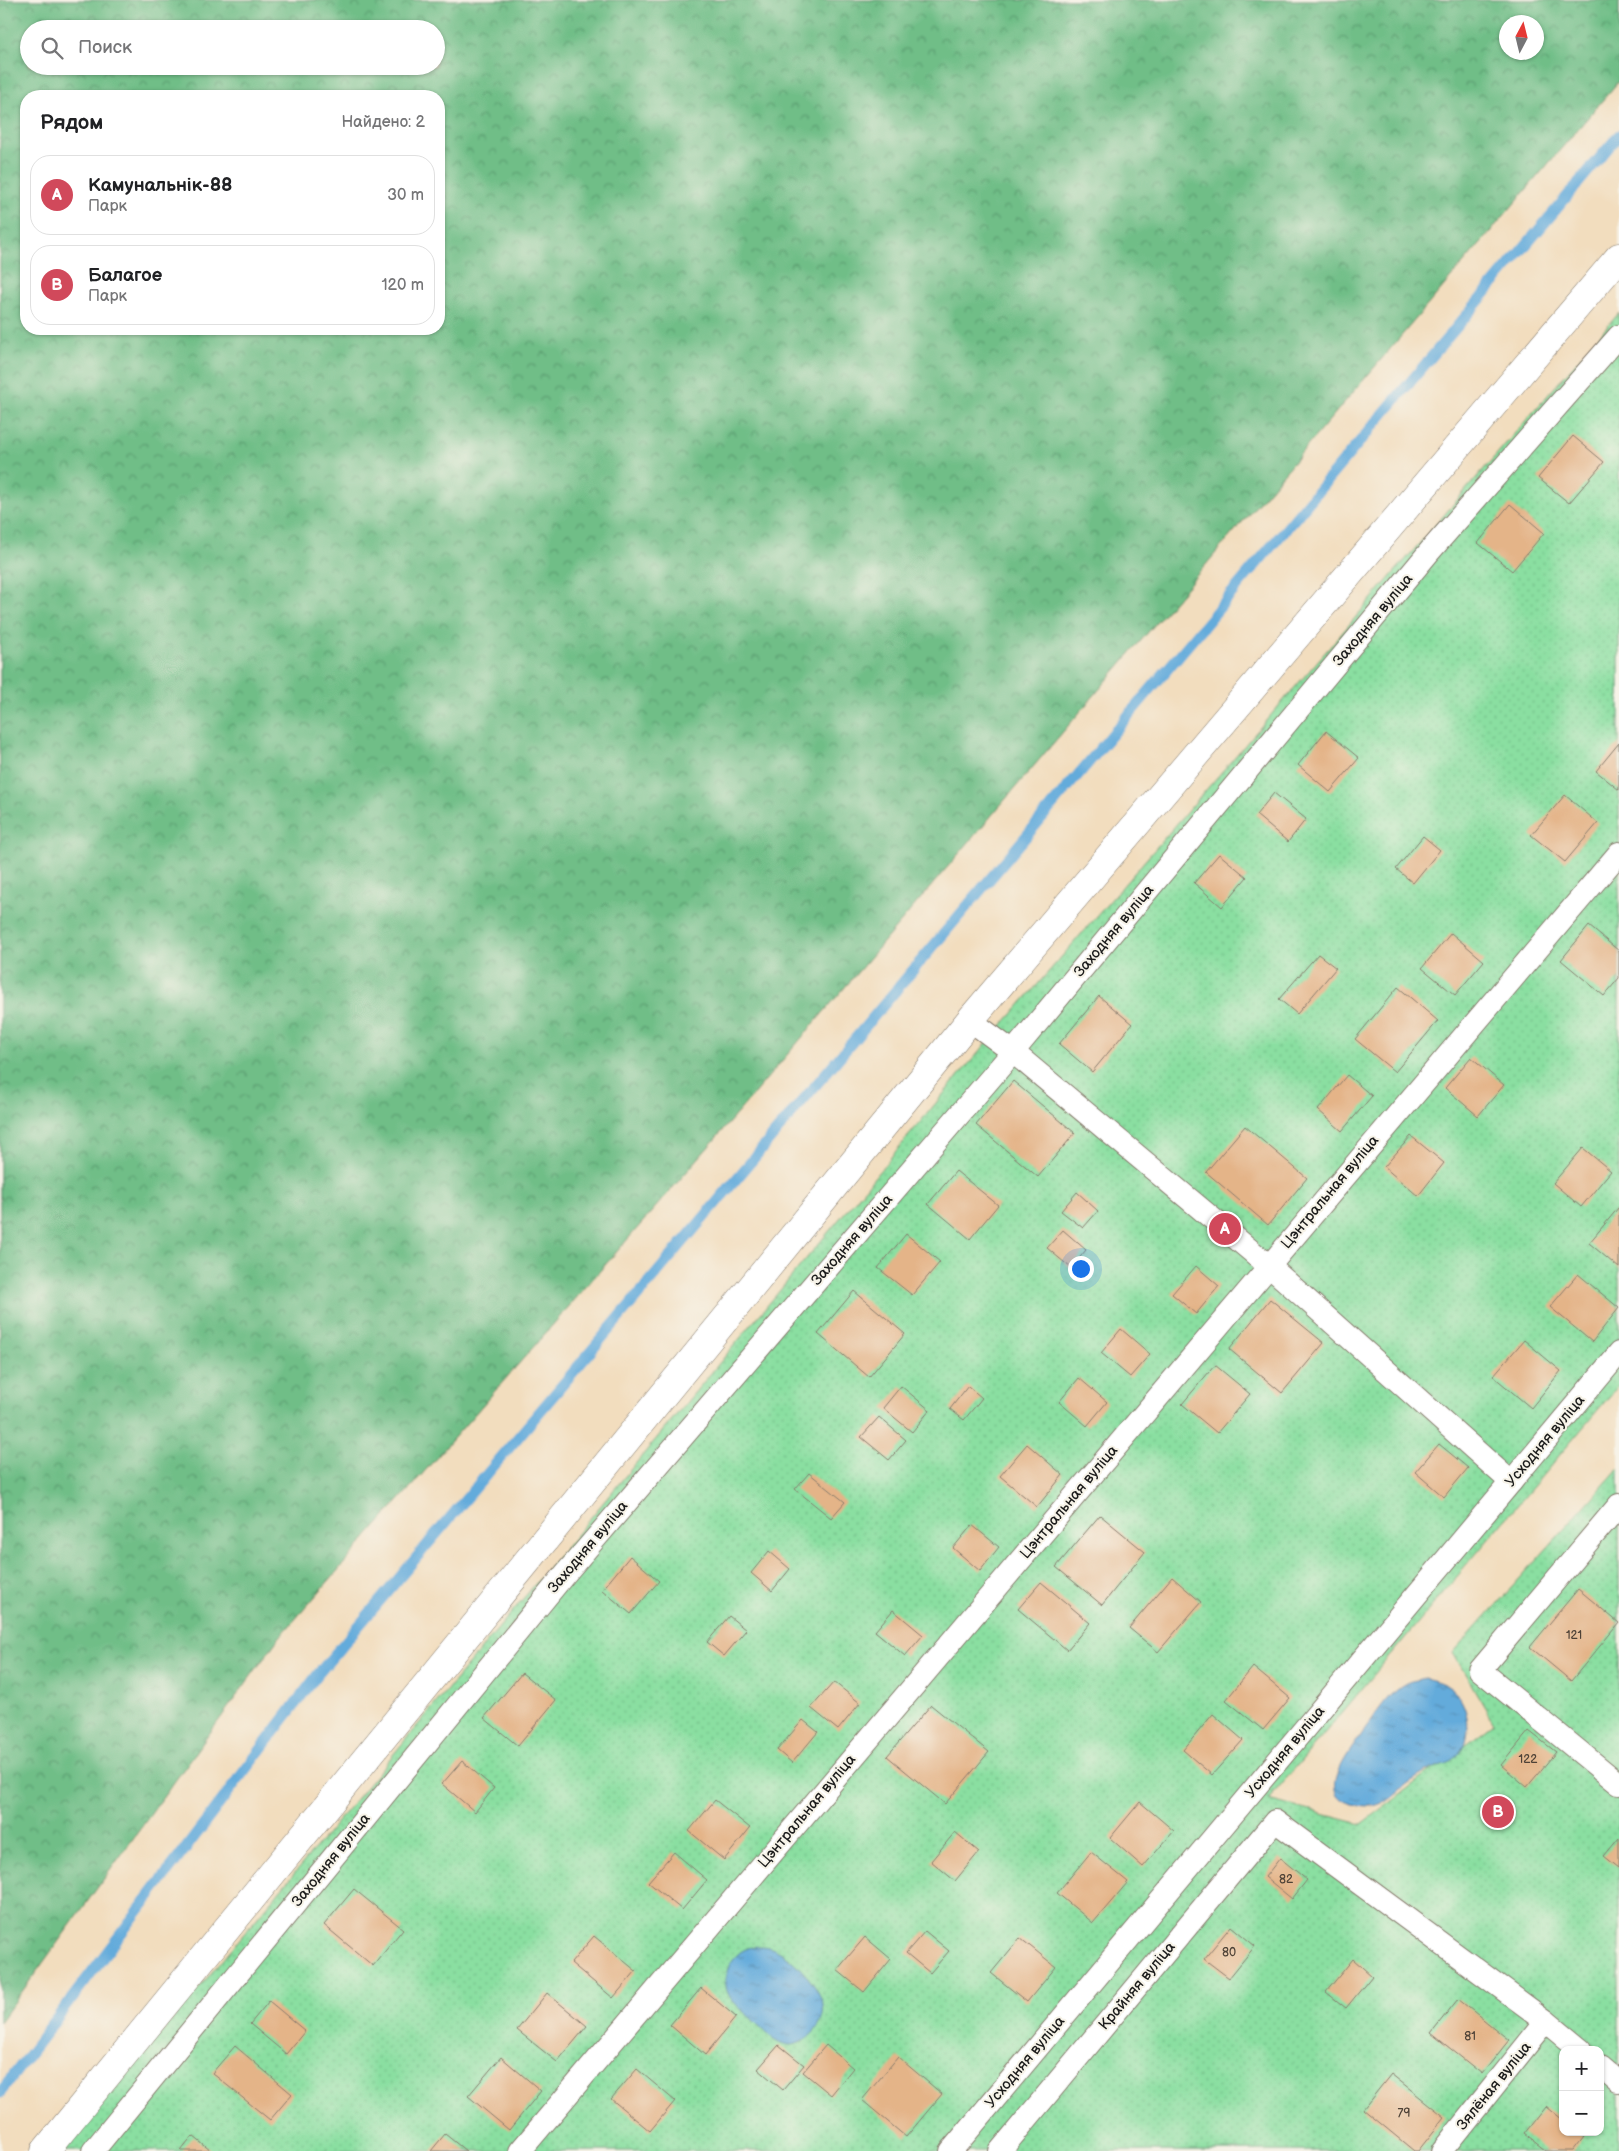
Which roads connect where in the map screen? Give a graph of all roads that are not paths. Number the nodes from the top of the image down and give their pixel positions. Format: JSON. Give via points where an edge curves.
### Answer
{"nodes":[{"id":1,"x":1619,"y":257,"type":"edge"},
{"id":2,"x":1619,"y":336,"type":"edge"},
{"id":3,"x":1619,"y":853,"type":"edge"},
{"id":4,"x":970,"y":1020,"type":"junction"},
{"id":5,"x":1013,"y":1052,"type":"junction"},
{"id":6,"x":1268,"y":1265,"type":"junction"},
{"id":7,"x":1619,"y":1353,"type":"edge"},
{"id":8,"x":1511,"y":1482,"type":"junction"},
{"id":9,"x":1619,"y":1505,"type":"edge"},
{"id":10,"x":1619,"y":1784,"type":"edge"},
{"id":11,"x":1546,"y":2021,"type":"junction"},
{"id":12,"x":1576,"y":2046,"type":"edge"},
{"id":13,"x":1604,"y":2069,"type":"edge"},
{"id":14,"x":1619,"y":2082,"type":"edge"},
{"id":15,"x":45,"y":2151,"type":"edge"},
{"id":16,"x":93,"y":2151,"type":"edge"},
{"id":17,"x":520,"y":2151,"type":"edge"},
{"id":18,"x":951,"y":2151,"type":"edge"},
{"id":19,"x":1000,"y":2151,"type":"edge"},
{"id":20,"x":1442,"y":2151,"type":"edge"}],
"edges":[{"from":1,"to":4,"type":"street"},
{"from":2,"to":5,"type":"lane","name":"Заходняя вуліца","via":[[1430,551]]},
{"from":3,"to":6,"type":"lane","name":"Цэнтральная вуліца"},
{"from":4,"to":5,"type":"lane"},
{"from":4,"to":15,"type":"street"},
{"from":5,"to":6,"type":"lane"},
{"from":5,"to":16,"type":"lane","name":"Заходняя вуліца","via":[[565,1574]]},
{"from":6,"to":8,"type":"lane"},
{"from":6,"to":17,"type":"lane","name":"Цэнтральная вуліца"},
{"from":7,"to":8,"type":"lane","name":"Усходняя вуліца"},
{"from":8,"to":18,"type":"lane","name":"Усходняя вуліца"},
{"from":9,"to":10,"type":"lane","via":[[1480,1670]]},
{"from":11,"to":12,"type":"lane"},
{"from":11,"to":19,"type":"lane","name":"Крайняя вуліца","via":[[1275,1822]]},
{"from":11,"to":20,"type":"lane","name":"Зялёная вуліца"},
{"from":13,"to":14,"type":"lane"}]}
